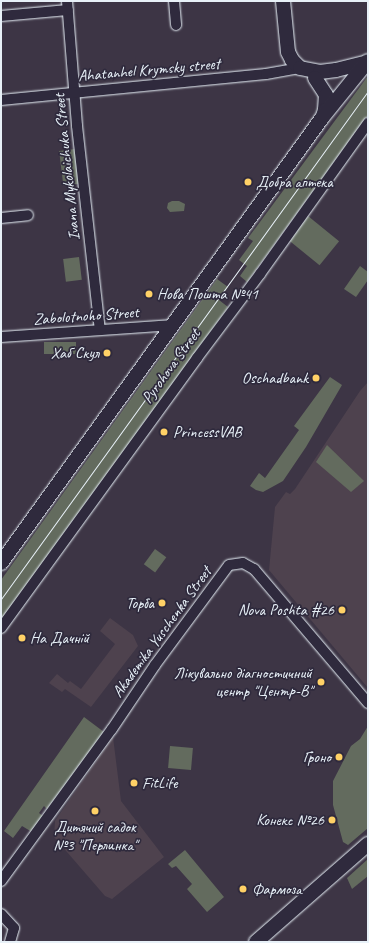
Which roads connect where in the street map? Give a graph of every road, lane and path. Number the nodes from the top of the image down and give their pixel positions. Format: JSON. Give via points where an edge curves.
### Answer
{"nodes":[{"id":1,"x":174,"y":1,"type":"edge"},
{"id":2,"x":282,"y":1,"type":"edge"},
{"id":3,"x":68,"y":6,"type":"edge"},
{"id":4,"x":1,"y":16,"type":"edge"},
{"id":5,"x":176,"y":25,"type":"dead end"},
{"id":6,"x":367,"y":61,"type":"edge"},
{"id":7,"x":311,"y":72,"type":"junction"},
{"id":8,"x":345,"y":90,"type":"junction"},
{"id":9,"x":75,"y":92,"type":"junction"},
{"id":10,"x":1,"y":100,"type":"edge"},
{"id":11,"x":322,"y":118,"type":"junction"},
{"id":12,"x":368,"y":123,"type":"edge"},
{"id":13,"x":28,"y":215,"type":"dead end"},
{"id":14,"x":1,"y":218,"type":"edge"},
{"id":15,"x":174,"y":325,"type":"junction"},
{"id":16,"x":100,"y":330,"type":"junction"},
{"id":17,"x":1,"y":337,"type":"edge"},
{"id":18,"x":1,"y":563,"type":"edge"},
{"id":19,"x":1,"y":628,"type":"edge"},
{"id":20,"x":368,"y":703,"type":"edge"},
{"id":21,"x":368,"y":844,"type":"edge"},
{"id":22,"x":1,"y":881,"type":"edge"},
{"id":23,"x":1,"y":914,"type":"edge"},
{"id":24,"x":10,"y":942,"type":"edge"},
{"id":25,"x":256,"y":942,"type":"edge"}],
"edges":[{"from":1,"to":5,"type":"street"},
{"from":2,"to":7,"type":"main road","via":[[288,52],[292,60]]},
{"from":3,"to":4,"type":"street"},
{"from":3,"to":9,"type":"street","name":"Ivana Mykolaichuka Street"},
{"from":6,"to":7,"type":"main road","via":[[336,70]]},
{"from":6,"to":8,"type":"main road","name":"Pyrohova Street"},
{"from":7,"to":8,"type":"main road","via":[[337,91]]},
{"from":7,"to":9,"type":"street","name":"Ahatanhel Krymsky street"},
{"from":7,"to":11,"type":"main road","via":[[326,95]]},
{"from":8,"to":11,"type":"main road","name":"Pyrohova Street"},
{"from":9,"to":10,"type":"street","name":"Ahatanhel Krymsky street"},
{"from":9,"to":16,"type":"street","name":"Ivana Mykolaichuka Street"},
{"from":11,"to":15,"type":"main road","name":"Pyrohova Street"},
{"from":12,"to":19,"type":"street","name":"Pyrohova Street"},
{"from":13,"to":14,"type":"street"},
{"from":15,"to":16,"type":"street","name":"Zabolotnoho Street"},
{"from":15,"to":18,"type":"main road","name":"Pyrohova Street"},
{"from":16,"to":17,"type":"street","name":"Zabolotnoho Street"},
{"from":20,"to":22,"type":"street","name":"Akademika Yuschenka Street","via":[[254,568],[243,563],[229,565],[155,664],[112,729]]},
{"from":21,"to":25,"type":"main road"},
{"from":23,"to":24,"type":"street","via":[[14,928]]}]}
